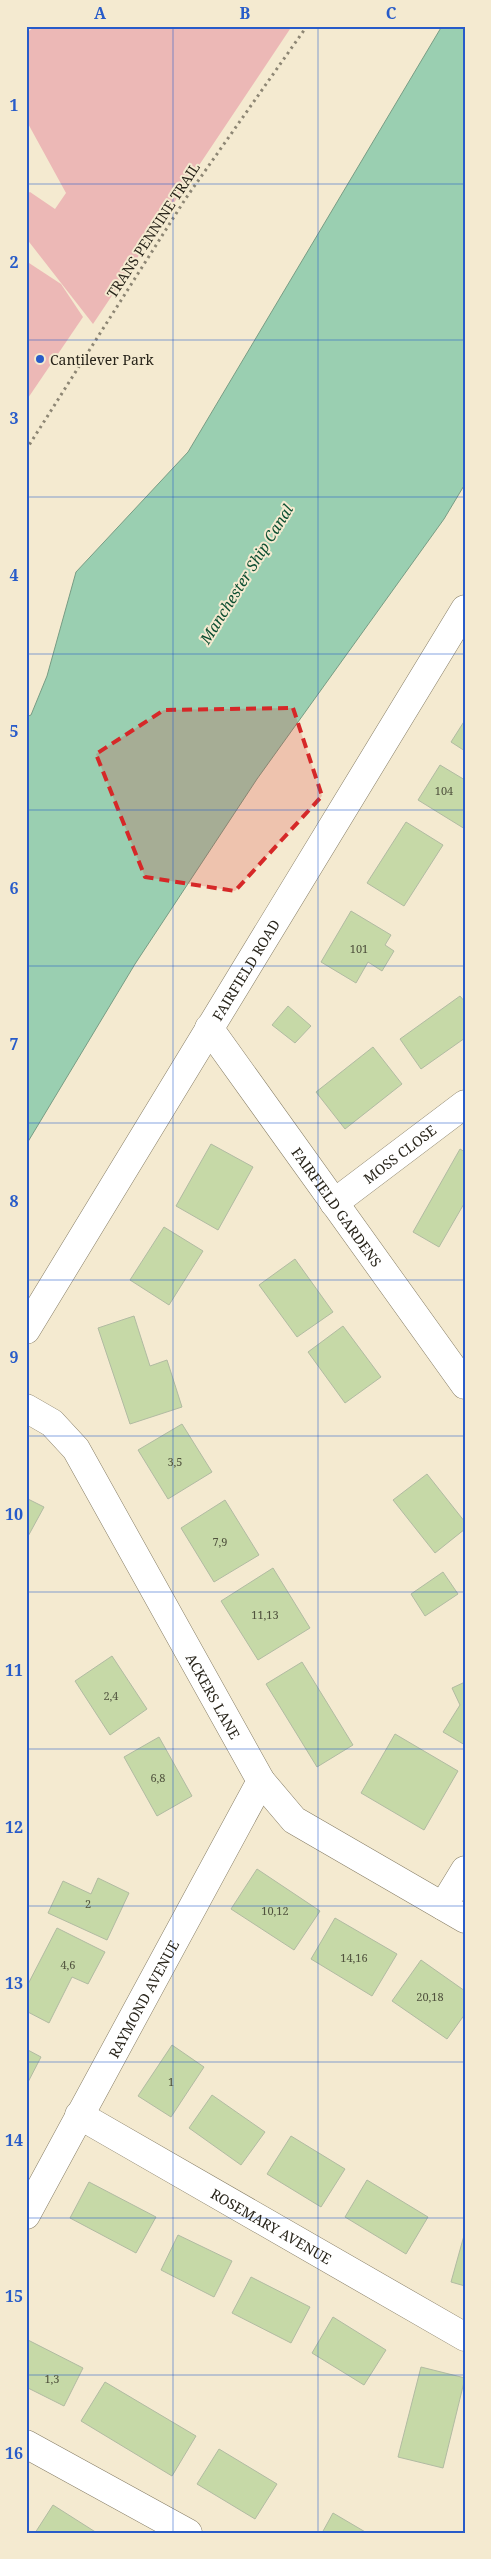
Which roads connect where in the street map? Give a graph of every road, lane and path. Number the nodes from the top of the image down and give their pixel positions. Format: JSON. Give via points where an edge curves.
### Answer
{"nodes":[{"id":1,"x":307,"y":26,"type":"edge"},
{"id":2,"x":26,"y":450,"type":"edge"},
{"id":3,"x":465,"y":609,"type":"edge"},
{"id":4,"x":209,"y":1028,"type":"junction"},
{"id":5,"x":465,"y":1104,"type":"edge"},
{"id":6,"x":334,"y":1203,"type":"junction"},
{"id":7,"x":26,"y":1330,"type":"edge"},
{"id":8,"x":465,"y":1385,"type":"edge"},
{"id":9,"x":26,"y":1408,"type":"edge"},
{"id":10,"x":261,"y":1781,"type":"junction"},
{"id":11,"x":465,"y":1870,"type":"edge"},
{"id":12,"x":454,"y":1913,"type":"edge"},
{"id":13,"x":79,"y":2115,"type":"junction"},
{"id":14,"x":26,"y":2215,"type":"edge"},
{"id":15,"x":465,"y":2337,"type":"edge"},
{"id":16,"x":26,"y":2444,"type":"edge"},
{"id":17,"x":188,"y":2533,"type":"edge"}],
"edges":[{"from":1,"to":2,"type":"path","name":"TRANS PENNINE TRAIL","via":[[186,198]]},
{"from":3,"to":4,"type":"street","name":"FAIRFIELD ROAD"},
{"from":4,"to":6,"type":"street","name":"FAIRFIELD GARDENS"},
{"from":4,"to":7,"type":"street","name":"FAIRFIELD ROAD"},
{"from":5,"to":6,"type":"street","name":"MOSS CLOSE"},
{"from":6,"to":8,"type":"street","name":"FAIRFIELD GARDENS"},
{"from":9,"to":10,"type":"street","name":"ACKERS LANE","via":[[52,1423],[76,1449]]},
{"from":10,"to":12,"type":"street","name":"ACKERS LANE","via":[[294,1820]]},
{"from":10,"to":13,"type":"street","name":"RAYMOND AVENUE"},
{"from":11,"to":12,"type":"street"},
{"from":13,"to":14,"type":"street","name":"RAYMOND AVENUE"},
{"from":13,"to":15,"type":"street","name":"ROSEMARY AVENUE"},
{"from":16,"to":17,"type":"street"}]}
